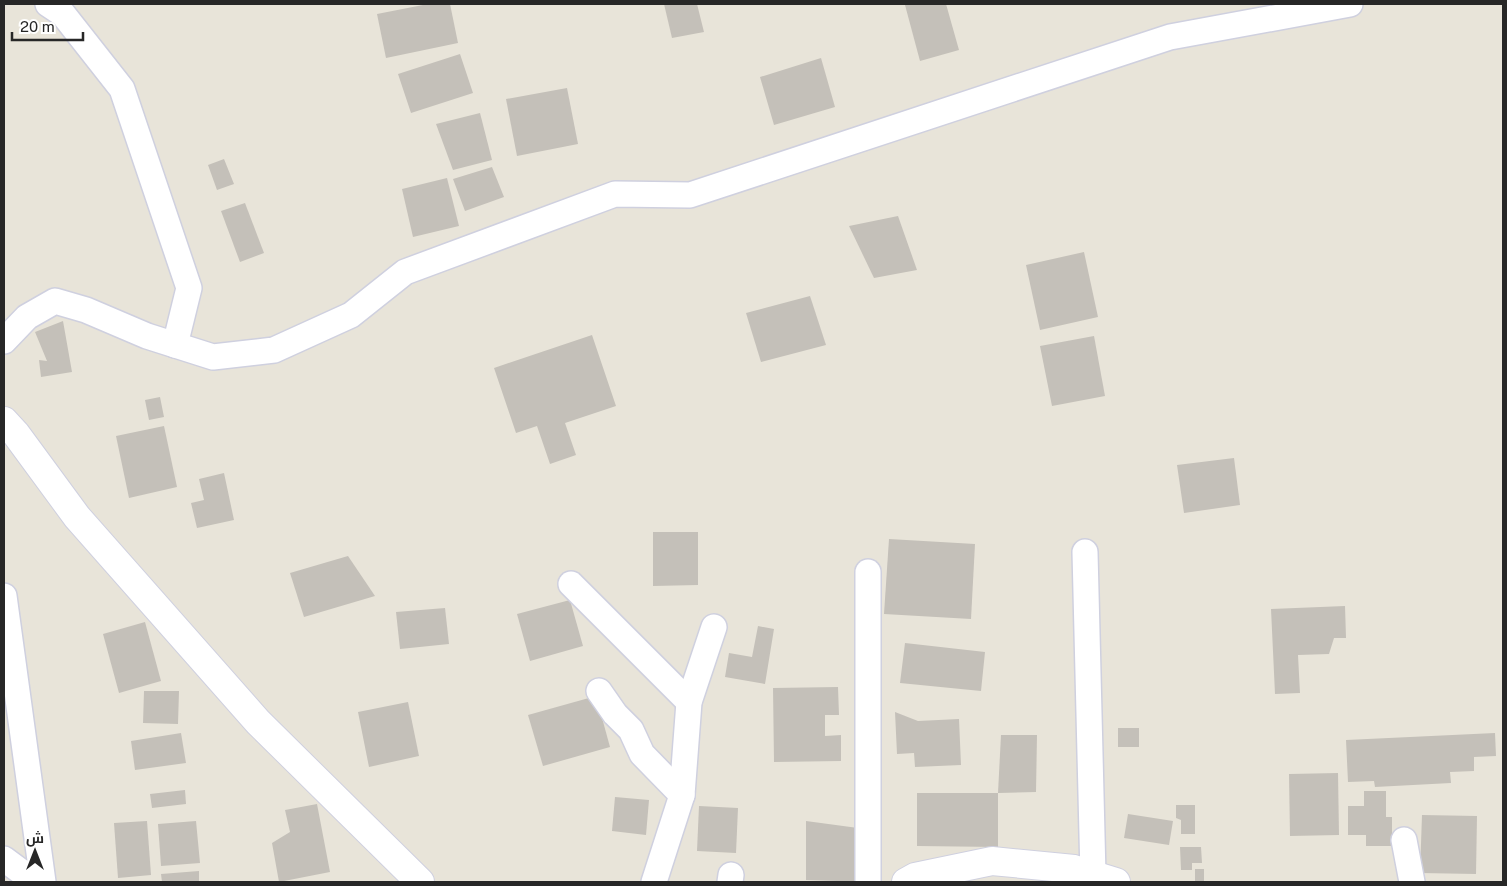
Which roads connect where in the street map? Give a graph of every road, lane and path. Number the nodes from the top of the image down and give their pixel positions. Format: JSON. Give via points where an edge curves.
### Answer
{"nodes":[{"id":1,"x":48,"y":4,"type":"edge"},
{"id":2,"x":1350,"y":4,"type":"edge"},
{"id":3,"x":4,"y":341,"type":"edge"},
{"id":4,"x":175,"y":345,"type":"junction"},
{"id":5,"x":4,"y":422,"type":"edge"},
{"id":6,"x":1085,"y":552,"type":"dead end"},
{"id":7,"x":868,"y":572,"type":"dead end"},
{"id":8,"x":570,"y":584,"type":"dead end"},
{"id":9,"x":4,"y":596,"type":"edge"},
{"id":10,"x":714,"y":627,"type":"dead end"},
{"id":11,"x":599,"y":692,"type":"dead end"},
{"id":12,"x":689,"y":702,"type":"junction"},
{"id":13,"x":682,"y":795,"type":"junction"},
{"id":14,"x":1404,"y":840,"type":"dead end"},
{"id":15,"x":4,"y":859,"type":"edge"},
{"id":16,"x":1101,"y":880,"type":"edge"},
{"id":17,"x":35,"y":882,"type":"edge"},
{"id":18,"x":43,"y":882,"type":"edge"},
{"id":19,"x":420,"y":882,"type":"edge"},
{"id":20,"x":654,"y":882,"type":"edge"},
{"id":21,"x":868,"y":882,"type":"edge"},
{"id":22,"x":906,"y":882,"type":"edge"},
{"id":23,"x":1412,"y":882,"type":"edge"}],
"edges":[{"from":1,"to":4,"type":"street","via":[[63,14],[122,89],[189,288]]},
{"from":2,"to":4,"type":"street","via":[[1170,37],[690,196],[615,194],[405,272],[350,315],[274,350],[213,357]]},
{"from":3,"to":4,"type":"street","via":[[27,317],[55,301]]},
{"from":5,"to":19,"type":"street","via":[[77,517],[258,722]]},
{"from":6,"to":16,"type":"street"},
{"from":7,"to":21,"type":"street"},
{"from":8,"to":12,"type":"street"},
{"from":9,"to":18,"type":"street"},
{"from":10,"to":12,"type":"street"},
{"from":11,"to":13,"type":"street","via":[[631,730],[642,754]]},
{"from":12,"to":13,"type":"street"},
{"from":13,"to":20,"type":"street"},
{"from":14,"to":23,"type":"street"},
{"from":15,"to":17,"type":"street"},
{"from":16,"to":22,"type":"street","via":[[1074,869],[992,860],[915,877]]}]}
